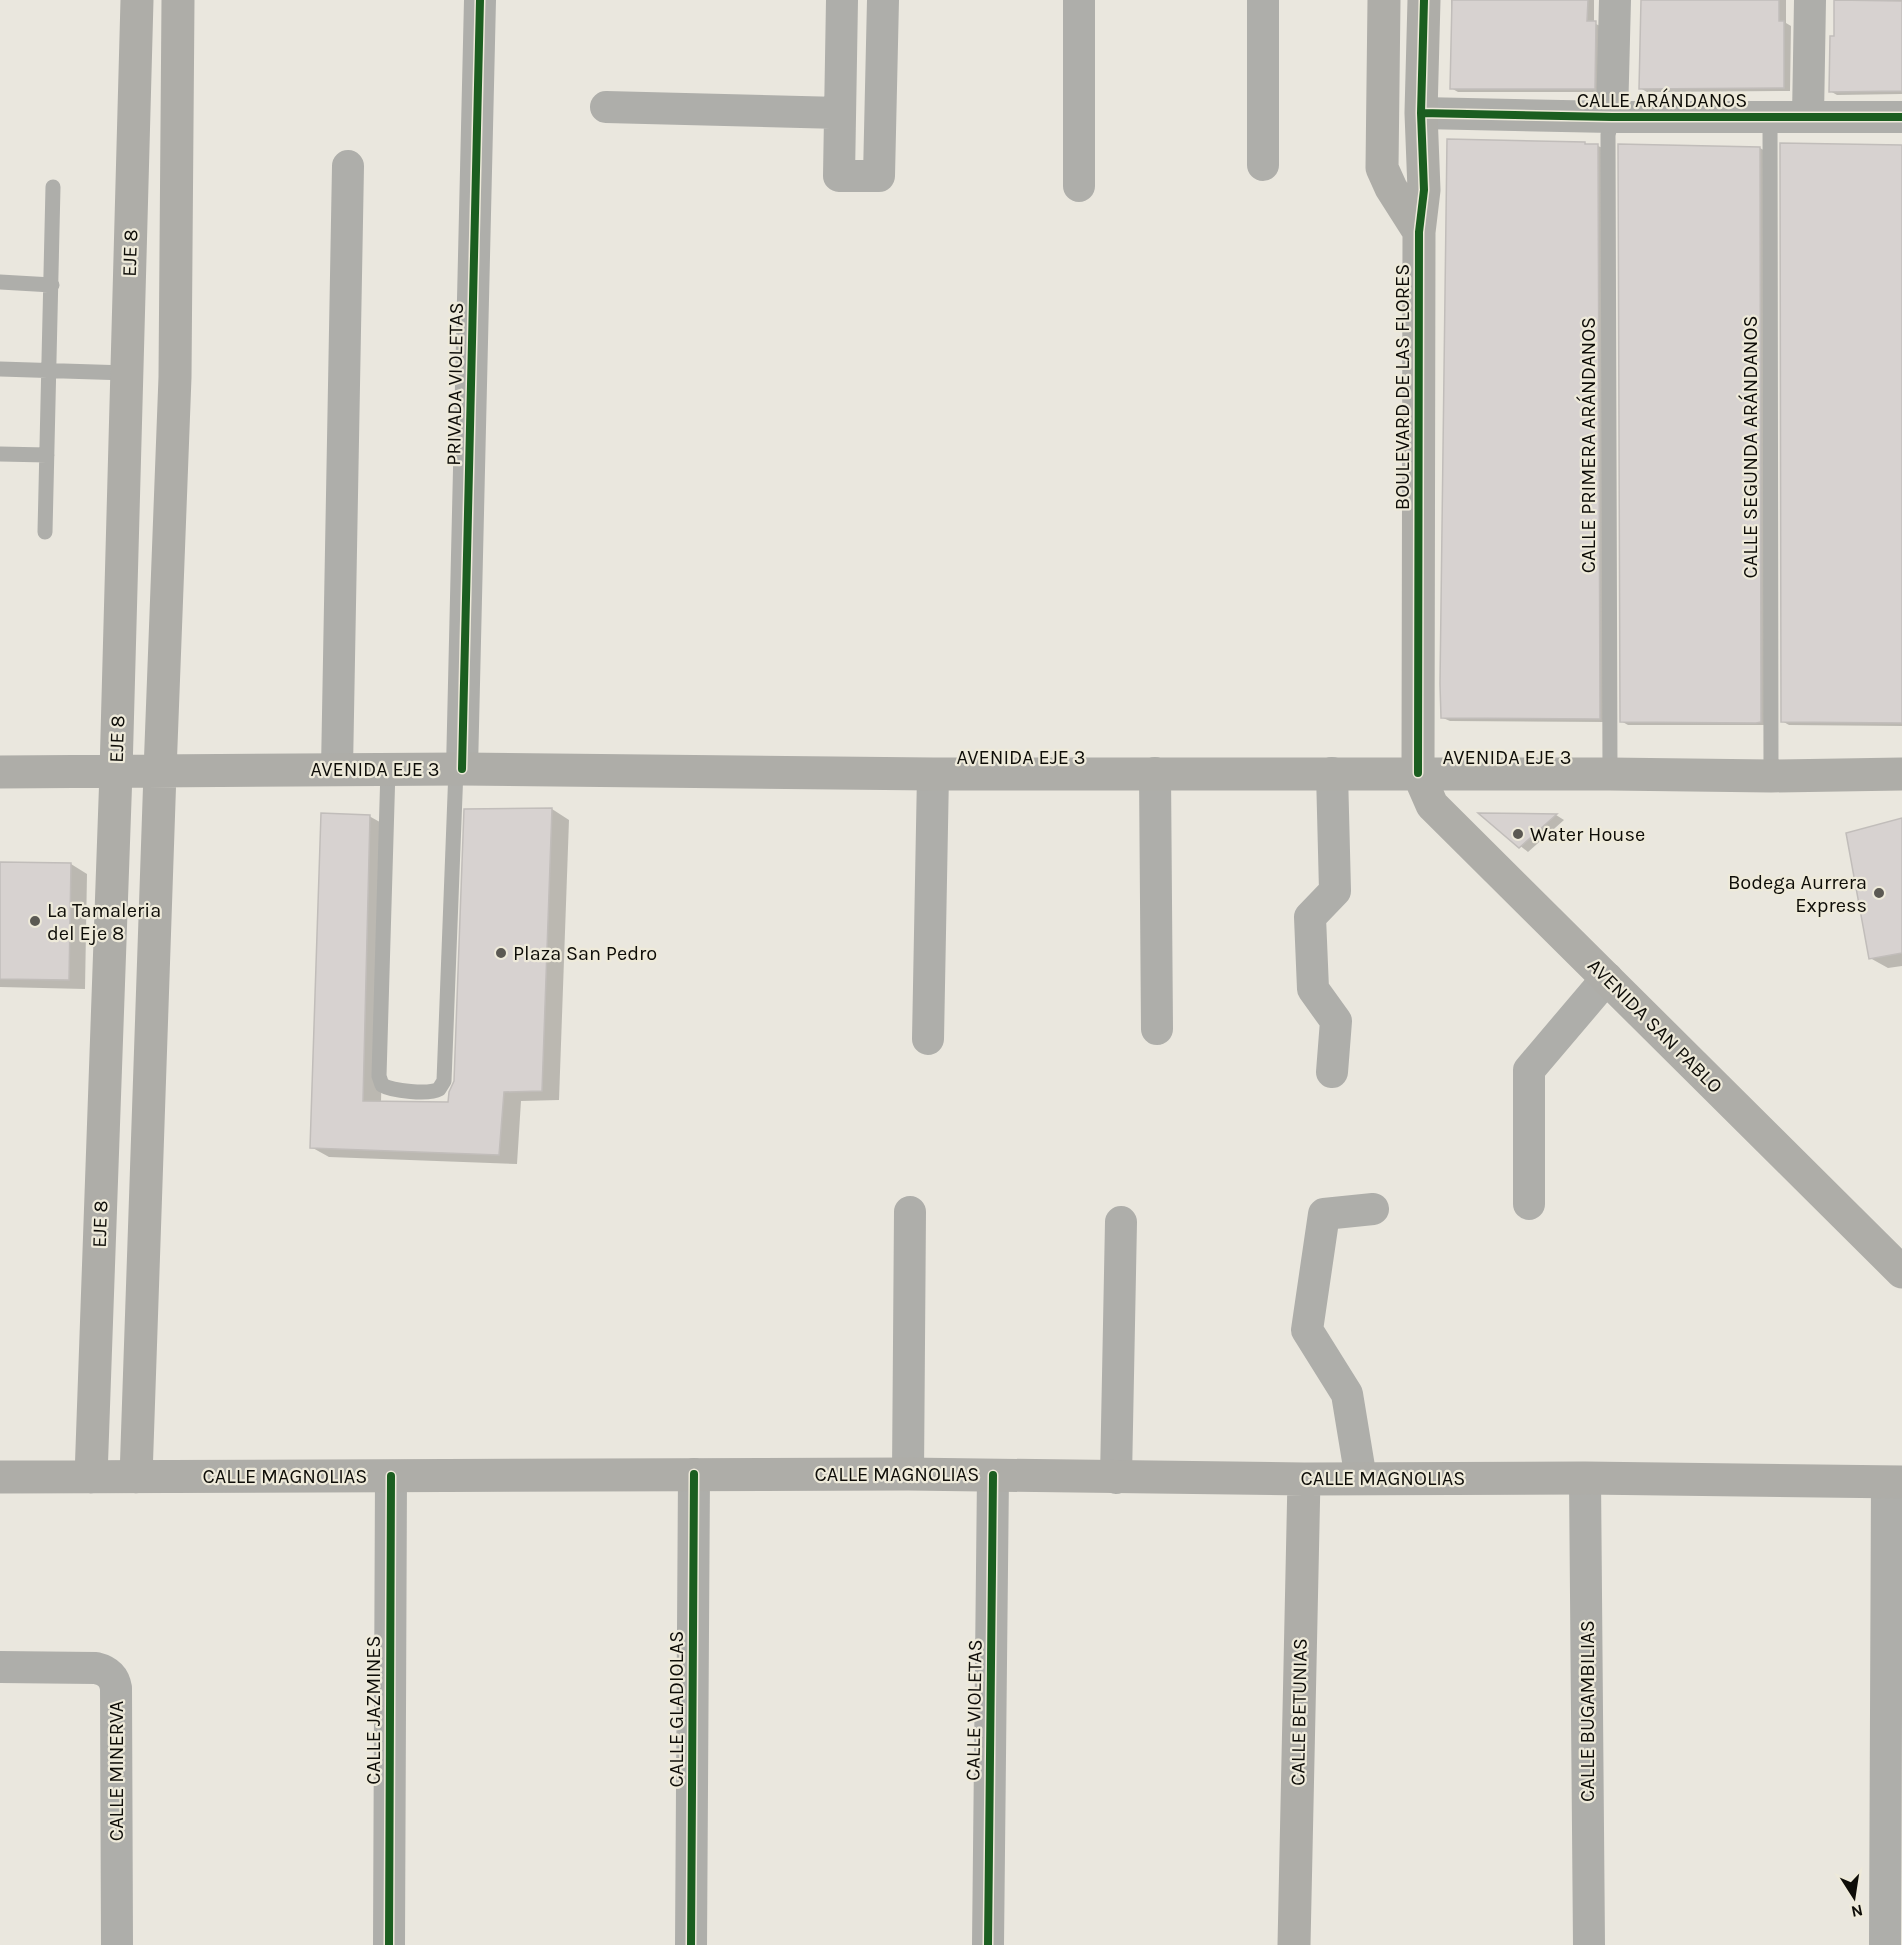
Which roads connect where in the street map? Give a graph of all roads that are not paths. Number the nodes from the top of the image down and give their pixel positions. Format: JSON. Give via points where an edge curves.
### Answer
{"nodes":[{"id":1,"x":137,"y":0,"type":"edge"},
{"id":2,"x":177,"y":0,"type":"edge"},
{"id":3,"x":480,"y":0,"type":"edge"},
{"id":4,"x":842,"y":0,"type":"edge"},
{"id":5,"x":883,"y":0,"type":"edge"},
{"id":6,"x":1079,"y":0,"type":"edge"},
{"id":7,"x":1263,"y":0,"type":"edge"},
{"id":8,"x":1384,"y":0,"type":"edge"},
{"id":9,"x":1424,"y":0,"type":"edge"},
{"id":10,"x":1615,"y":0,"type":"edge"},
{"id":11,"x":1810,"y":0,"type":"edge"},
{"id":12,"x":606,"y":107,"type":"dead end"},
{"id":13,"x":840,"y":113,"type":"junction"},
{"id":14,"x":1421,"y":113,"type":"junction"},
{"id":15,"x":1612,"y":117,"type":"junction"},
{"id":16,"x":1770,"y":117,"type":"junction"},
{"id":17,"x":1808,"y":117,"type":"junction"},
{"id":18,"x":1902,"y":117,"type":"edge"},
{"id":19,"x":1263,"y":165,"type":"dead end"},
{"id":20,"x":348,"y":166,"type":"dead end"},
{"id":21,"x":1078,"y":186,"type":"dead end"},
{"id":22,"x":53,"y":187,"type":"dead end"},
{"id":23,"x":1419,"y":232,"type":"junction"},
{"id":24,"x":0,"y":282,"type":"edge"},
{"id":25,"x":52,"y":285,"type":"junction"},
{"id":26,"x":0,"y":369,"type":"edge"},
{"id":27,"x":50,"y":370,"type":"junction"},
{"id":28,"x":127,"y":373,"type":"junction"},
{"id":29,"x":0,"y":454,"type":"edge"},
{"id":30,"x":47,"y":455,"type":"junction"},
{"id":31,"x":45,"y":532,"type":"dead end"},
{"id":32,"x":338,"y":769,"type":"junction"},
{"id":33,"x":388,"y":769,"type":"junction"},
{"id":34,"x":459,"y":769,"type":"junction"},
{"id":35,"x":0,"y":772,"type":"edge"},
{"id":36,"x":116,"y":772,"type":"junction"},
{"id":37,"x":160,"y":772,"type":"junction"},
{"id":38,"x":1155,"y":773,"type":"junction"},
{"id":39,"x":1332,"y":773,"type":"junction"},
{"id":40,"x":933,"y":774,"type":"junction"},
{"id":41,"x":1418,"y":774,"type":"junction"},
{"id":42,"x":1610,"y":774,"type":"junction"},
{"id":43,"x":1902,"y":774,"type":"edge"},
{"id":44,"x":1771,"y":776,"type":"junction"},
{"id":45,"x":1607,"y":978,"type":"junction"},
{"id":46,"x":1157,"y":1029,"type":"dead end"},
{"id":47,"x":928,"y":1039,"type":"dead end"},
{"id":48,"x":1332,"y":1072,"type":"dead end"},
{"id":49,"x":1529,"y":1204,"type":"dead end"},
{"id":50,"x":1373,"y":1209,"type":"dead end"},
{"id":51,"x":910,"y":1212,"type":"dead end"},
{"id":52,"x":1121,"y":1222,"type":"dead end"},
{"id":53,"x":1902,"y":1272,"type":"edge"},
{"id":54,"x":694,"y":1474,"type":"junction"},
{"id":55,"x":908,"y":1474,"type":"junction"},
{"id":56,"x":993,"y":1475,"type":"junction"},
{"id":57,"x":390,"y":1476,"type":"junction"},
{"id":58,"x":0,"y":1477,"type":"edge"},
{"id":59,"x":90,"y":1477,"type":"junction"},
{"id":60,"x":136,"y":1477,"type":"junction"},
{"id":61,"x":1116,"y":1478,"type":"junction"},
{"id":62,"x":1586,"y":1478,"type":"junction"},
{"id":63,"x":1304,"y":1479,"type":"junction"},
{"id":64,"x":1361,"y":1479,"type":"junction"},
{"id":65,"x":1895,"y":1482,"type":"edge"},
{"id":66,"x":0,"y":1667,"type":"edge"},
{"id":67,"x":117,"y":1945,"type":"edge"},
{"id":68,"x":389,"y":1945,"type":"edge"},
{"id":69,"x":691,"y":1945,"type":"edge"},
{"id":70,"x":988,"y":1945,"type":"edge"},
{"id":71,"x":1294,"y":1945,"type":"edge"},
{"id":72,"x":1589,"y":1945,"type":"edge"},
{"id":73,"x":1885,"y":1945,"type":"edge"}],
"edges":[{"from":1,"to":28,"type":"main road","name":"EJE 8"},
{"from":2,"to":37,"type":"main road","via":[[175,378]]},
{"from":3,"to":34,"type":"street","name":"PRIVADA VIOLETAS"},
{"from":4,"to":13,"type":"street"},
{"from":5,"to":13,"type":"street","via":[[879,176],[839,176]]},
{"from":6,"to":21,"type":"street"},
{"from":7,"to":19,"type":"street"},
{"from":8,"to":23,"type":"main road","via":[[1382,168]]},
{"from":9,"to":14,"type":"main road","name":"BOULEVARD DE LAS FLORES"},
{"from":10,"to":15,"type":"street"},
{"from":11,"to":17,"type":"street"},
{"from":12,"to":13,"type":"street"},
{"from":14,"to":15,"type":"street","name":"CALLE ARÁNDANOS"},
{"from":14,"to":23,"type":"main road","name":"BOULEVARD DE LAS FLORES","via":[[1424,190]]},
{"from":15,"to":16,"type":"street","name":"CALLE ARÁNDANOS"},
{"from":15,"to":42,"type":"lane","name":"CALLE PRIMERA ARÁNDANOS","via":[[1608,135]]},
{"from":16,"to":17,"type":"street","name":"CALLE ARÁNDANOS"},
{"from":16,"to":44,"type":"lane","name":"CALLE SEGUNDA ARÁNDANOS"},
{"from":17,"to":18,"type":"street","name":"CALLE ARÁNDANOS"},
{"from":20,"to":32,"type":"street"},
{"from":22,"to":25,"type":"lane"},
{"from":23,"to":41,"type":"main road","name":"BOULEVARD DE LAS FLORES"},
{"from":24,"to":25,"type":"lane"},
{"from":25,"to":27,"type":"lane"},
{"from":26,"to":27,"type":"lane"},
{"from":27,"to":28,"type":"lane"},
{"from":27,"to":30,"type":"lane"},
{"from":28,"to":36,"type":"main road","name":"EJE 8"},
{"from":29,"to":30,"type":"lane"},
{"from":30,"to":31,"type":"lane"},
{"from":32,"to":33,"type":"main road","name":"AVENIDA EJE 3"},
{"from":32,"to":37,"type":"main road","name":"AVENIDA EJE 3"},
{"from":33,"to":34,"type":"main road","name":"AVENIDA EJE 3"},
{"from":33,"to":34,"type":"lane","via":[[379,1076],[382,1085],[390,1089],[430,1092],[439,1089],[444,1081]]},
{"from":34,"to":40,"type":"main road","name":"AVENIDA EJE 3"},
{"from":35,"to":36,"type":"main road","name":"AVENIDA EJE 3"},
{"from":36,"to":37,"type":"main road","name":"AVENIDA EJE 3"},
{"from":36,"to":59,"type":"main road","name":"EJE 8"},
{"from":37,"to":60,"type":"main road"},
{"from":38,"to":39,"type":"main road","name":"AVENIDA EJE 3"},
{"from":38,"to":40,"type":"main road","name":"AVENIDA EJE 3"},
{"from":38,"to":46,"type":"street"},
{"from":39,"to":41,"type":"main road","name":"AVENIDA EJE 3"},
{"from":39,"to":48,"type":"street","via":[[1335,891],[1310,917],[1313,989],[1336,1021]]},
{"from":40,"to":47,"type":"street"},
{"from":41,"to":42,"type":"main road","name":"AVENIDA EJE 3"},
{"from":41,"to":45,"type":"main road","name":"AVENIDA SAN PABLO","via":[[1432,805]]},
{"from":42,"to":44,"type":"main road","name":"AVENIDA EJE 3"},
{"from":43,"to":44,"type":"main road","name":"AVENIDA EJE 3"},
{"from":45,"to":49,"type":"street","via":[[1529,1070]]},
{"from":45,"to":53,"type":"main road","name":"AVENIDA SAN PABLO"},
{"from":50,"to":64,"type":"street","via":[[1324,1214],[1307,1330],[1347,1394]]},
{"from":51,"to":55,"type":"street"},
{"from":52,"to":61,"type":"street"},
{"from":54,"to":55,"type":"main road","name":"CALLE MAGNOLIAS"},
{"from":54,"to":57,"type":"main road","name":"CALLE MAGNOLIAS"},
{"from":54,"to":69,"type":"street","name":"CALLE GLADIOLAS"},
{"from":55,"to":56,"type":"main road","name":"CALLE MAGNOLIAS"},
{"from":56,"to":61,"type":"main road","name":"CALLE MAGNOLIAS"},
{"from":56,"to":70,"type":"street","name":"CALLE VIOLETAS"},
{"from":57,"to":60,"type":"main road","name":"CALLE MAGNOLIAS"},
{"from":57,"to":68,"type":"street","name":"CALLE JAZMINES"},
{"from":58,"to":59,"type":"main road","name":"CALLE MAGNOLIAS"},
{"from":59,"to":60,"type":"main road","name":"CALLE MAGNOLIAS"},
{"from":61,"to":63,"type":"main road","name":"CALLE MAGNOLIAS"},
{"from":62,"to":64,"type":"main road","name":"CALLE MAGNOLIAS"},
{"from":62,"to":65,"type":"main road","name":"CALLE MAGNOLIAS"},
{"from":62,"to":72,"type":"street","name":"CALLE BUGAMBILIAS"},
{"from":63,"to":64,"type":"main road","name":"CALLE MAGNOLIAS"},
{"from":63,"to":71,"type":"main road","name":"CALLE BETUNIAS"},
{"from":65,"to":73,"type":"street"},
{"from":66,"to":67,"type":"street","name":"CALLE MINERVA","via":[[96,1668],[115,1680]]}]}
